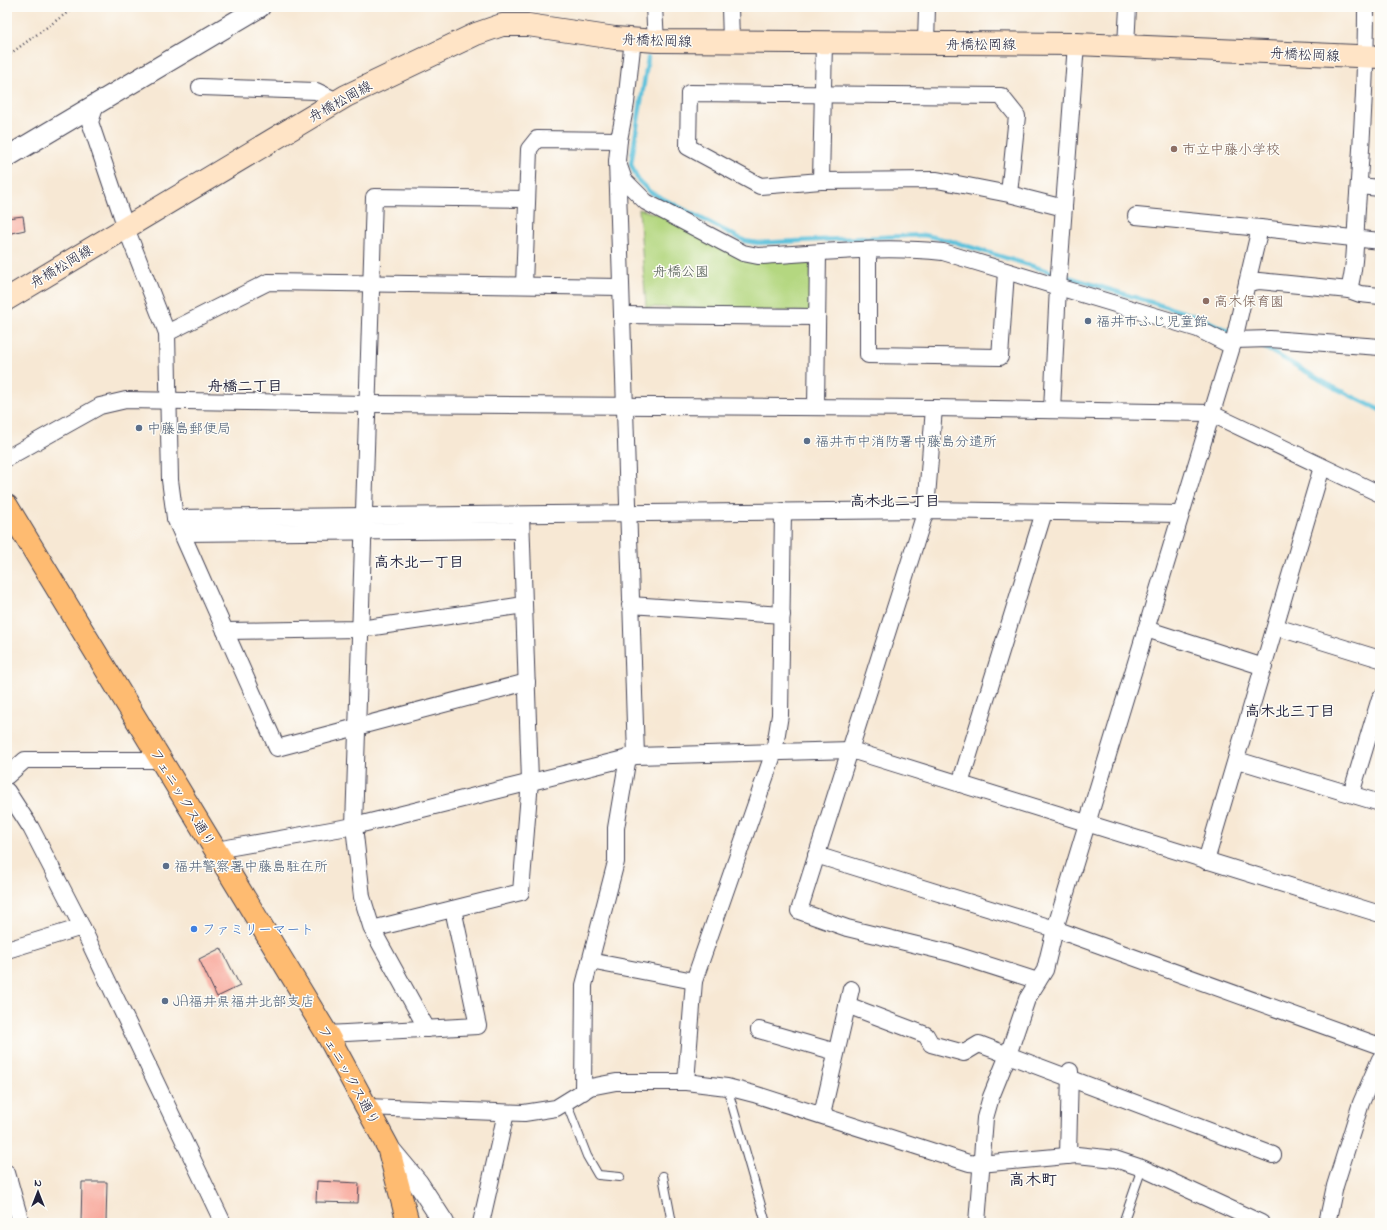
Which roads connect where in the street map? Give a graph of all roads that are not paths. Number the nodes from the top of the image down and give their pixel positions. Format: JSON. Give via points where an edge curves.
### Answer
{"nodes":[{"id":1,"x":260,"y":7,"type":"edge"},
{"id":2,"x":654,"y":7,"type":"edge"},
{"id":3,"x":730,"y":7,"type":"edge"},
{"id":4,"x":927,"y":7,"type":"edge"},
{"id":5,"x":1128,"y":7,"type":"edge"},
{"id":6,"x":1366,"y":7,"type":"edge"},
{"id":7,"x":633,"y":39,"type":"junction"},
{"id":8,"x":656,"y":40,"type":"junction"},
{"id":9,"x":731,"y":41,"type":"junction"},
{"id":10,"x":824,"y":42,"type":"junction"},
{"id":11,"x":926,"y":43,"type":"junction"},
{"id":12,"x":1076,"y":44,"type":"junction"},
{"id":13,"x":1126,"y":46,"type":"junction"},
{"id":14,"x":1373,"y":57,"type":"edge"},
{"id":15,"x":200,"y":87,"type":"dead end"},
{"id":16,"x":823,"y":95,"type":"junction"},
{"id":17,"x":337,"y":101,"type":"junction"},
{"id":18,"x":97,"y":102,"type":"junction"},
{"id":19,"x":619,"y":140,"type":"junction"},
{"id":20,"x":7,"y":157,"type":"edge"},
{"id":21,"x":617,"y":161,"type":"junction"},
{"id":22,"x":821,"y":181,"type":"junction"},
{"id":23,"x":1359,"y":186,"type":"junction"},
{"id":24,"x":1380,"y":188,"type":"edge"},
{"id":25,"x":1009,"y":194,"type":"junction"},
{"id":26,"x":526,"y":199,"type":"junction"},
{"id":27,"x":1064,"y":208,"type":"junction"},
{"id":28,"x":1136,"y":216,"type":"dead end"},
{"id":29,"x":126,"y":228,"type":"junction"},
{"id":30,"x":1260,"y":228,"type":"junction"},
{"id":31,"x":1355,"y":238,"type":"junction"},
{"id":32,"x":1380,"y":241,"type":"edge"},
{"id":33,"x":868,"y":251,"type":"junction"},
{"id":34,"x":818,"y":253,"type":"junction"},
{"id":35,"x":1006,"y":272,"type":"junction"},
{"id":36,"x":1247,"y":283,"type":"junction"},
{"id":37,"x":372,"y":284,"type":"junction"},
{"id":38,"x":524,"y":286,"type":"junction"},
{"id":39,"x":621,"y":287,"type":"junction"},
{"id":40,"x":1058,"y":287,"type":"junction"},
{"id":41,"x":1349,"y":290,"type":"junction"},
{"id":42,"x":1380,"y":296,"type":"edge"},
{"id":43,"x":7,"y":299,"type":"edge"},
{"id":44,"x":622,"y":315,"type":"junction"},
{"id":45,"x":817,"y":317,"type":"junction"},
{"id":46,"x":167,"y":333,"type":"junction"},
{"id":47,"x":1233,"y":343,"type":"junction"},
{"id":48,"x":1380,"y":347,"type":"edge"},
{"id":49,"x":168,"y":401,"type":"junction"},
{"id":50,"x":368,"y":404,"type":"junction"},
{"id":51,"x":625,"y":405,"type":"junction"},
{"id":52,"x":816,"y":407,"type":"junction"},
{"id":53,"x":934,"y":408,"type":"junction"},
{"id":54,"x":1052,"y":410,"type":"junction"},
{"id":55,"x":1210,"y":413,"type":"junction"},
{"id":56,"x":7,"y":458,"type":"edge"},
{"id":57,"x":1322,"y":467,"type":"junction"},
{"id":58,"x":1380,"y":494,"type":"edge"},
{"id":59,"x":7,"y":506,"type":"edge"},
{"id":60,"x":926,"y":510,"type":"junction"},
{"id":61,"x":783,"y":511,"type":"junction"},
{"id":62,"x":1044,"y":512,"type":"junction"},
{"id":63,"x":627,"y":514,"type":"junction"},
{"id":64,"x":1180,"y":514,"type":"junction"},
{"id":65,"x":363,"y":516,"type":"junction"},
{"id":66,"x":175,"y":518,"type":"junction"},
{"id":67,"x":521,"y":523,"type":"junction"},
{"id":68,"x":362,"y":532,"type":"junction"},
{"id":69,"x":182,"y":533,"type":"junction"},
{"id":70,"x":524,"y":605,"type":"junction"},
{"id":71,"x":630,"y":605,"type":"junction"},
{"id":72,"x":782,"y":615,"type":"junction"},
{"id":73,"x":1276,"y":627,"type":"junction"},
{"id":74,"x":360,"y":629,"type":"junction"},
{"id":75,"x":1146,"y":629,"type":"junction"},
{"id":76,"x":225,"y":631,"type":"junction"},
{"id":77,"x":1380,"y":659,"type":"edge"},
{"id":78,"x":1264,"y":668,"type":"junction"},
{"id":79,"x":527,"y":682,"type":"junction"},
{"id":80,"x":1380,"y":698,"type":"edge"},
{"id":81,"x":357,"y":728,"type":"junction"},
{"id":82,"x":851,"y":750,"type":"junction"},
{"id":83,"x":774,"y":752,"type":"junction"},
{"id":84,"x":632,"y":757,"type":"junction"},
{"id":85,"x":161,"y":760,"type":"junction"},
{"id":86,"x":1237,"y":760,"type":"junction"},
{"id":87,"x":7,"y":776,"type":"edge"},
{"id":88,"x":530,"y":781,"type":"junction"},
{"id":89,"x":960,"y":784,"type":"junction"},
{"id":90,"x":7,"y":791,"type":"edge"},
{"id":91,"x":1351,"y":794,"type":"junction"},
{"id":92,"x":1380,"y":803,"type":"edge"},
{"id":93,"x":1087,"y":824,"type":"junction"},
{"id":94,"x":354,"y":826,"type":"junction"},
{"id":95,"x":216,"y":850,"type":"junction"},
{"id":96,"x":816,"y":855,"type":"junction"},
{"id":97,"x":1206,"y":861,"type":"junction"},
{"id":98,"x":453,"y":909,"type":"junction"},
{"id":99,"x":1380,"y":914,"type":"edge"},
{"id":100,"x":82,"y":927,"type":"junction"},
{"id":101,"x":372,"y":929,"type":"junction"},
{"id":102,"x":1055,"y":929,"type":"junction"},
{"id":103,"x":7,"y":950,"type":"edge"},
{"id":104,"x":590,"y":961,"type":"junction"},
{"id":105,"x":694,"y":981,"type":"junction"},
{"id":106,"x":1038,"y":981,"type":"junction"},
{"id":107,"x":851,"y":989,"type":"dead end"},
{"id":108,"x":847,"y":1005,"type":"junction"},
{"id":109,"x":427,"y":1029,"type":"junction"},
{"id":110,"x":759,"y":1030,"type":"dead end"},
{"id":111,"x":327,"y":1034,"type":"junction"},
{"id":112,"x":1380,"y":1046,"type":"edge"},
{"id":113,"x":836,"y":1052,"type":"junction"},
{"id":114,"x":1008,"y":1055,"type":"junction"},
{"id":115,"x":1380,"y":1059,"type":"edge"},
{"id":116,"x":1070,"y":1074,"type":"junction"},
{"id":117,"x":1376,"y":1078,"type":"edge"},
{"id":118,"x":686,"y":1082,"type":"junction"},
{"id":119,"x":727,"y":1087,"type":"junction"},
{"id":120,"x":583,"y":1092,"type":"junction"},
{"id":121,"x":566,"y":1102,"type":"junction"},
{"id":122,"x":367,"y":1107,"type":"junction"},
{"id":123,"x":506,"y":1113,"type":"junction"},
{"id":124,"x":822,"y":1116,"type":"junction"},
{"id":125,"x":388,"y":1147,"type":"junction"},
{"id":126,"x":1273,"y":1155,"type":"dead end"},
{"id":127,"x":1068,"y":1156,"type":"junction"},
{"id":128,"x":980,"y":1164,"type":"junction"},
{"id":129,"x":1142,"y":1168,"type":"junction"},
{"id":130,"x":7,"y":1174,"type":"edge"},
{"id":131,"x":663,"y":1176,"type":"dead end"},
{"id":132,"x":620,"y":1177,"type":"dead end"},
{"id":133,"x":21,"y":1223,"type":"edge"},
{"id":134,"x":223,"y":1223,"type":"edge"},
{"id":135,"x":408,"y":1223,"type":"edge"},
{"id":136,"x":444,"y":1223,"type":"edge"},
{"id":137,"x":481,"y":1223,"type":"edge"},
{"id":138,"x":672,"y":1223,"type":"edge"},
{"id":139,"x":766,"y":1223,"type":"edge"},
{"id":140,"x":977,"y":1223,"type":"edge"},
{"id":141,"x":1123,"y":1223,"type":"edge"},
{"id":142,"x":1261,"y":1223,"type":"edge"},
{"id":143,"x":1327,"y":1223,"type":"edge"}],
"edges":[{"from":1,"to":18,"type":"street"},
{"from":2,"to":8,"type":"street"},
{"from":3,"to":9,"type":"street"},
{"from":4,"to":11,"type":"street"},
{"from":5,"to":13,"type":"street"},
{"from":6,"to":14,"type":"street"},
{"from":7,"to":8,"type":"main road","name":"舟橋松岡線"},
{"from":7,"to":17,"type":"main road","name":"舟橋松岡線","via":[[528,25],[502,25],[476,34]]},
{"from":7,"to":19,"type":"street"},
{"from":8,"to":9,"type":"main road","name":"舟橋松岡線"},
{"from":9,"to":10,"type":"main road","name":"舟橋松岡線"},
{"from":10,"to":11,"type":"main road","name":"舟橋松岡線"},
{"from":10,"to":16,"type":"street"},
{"from":11,"to":12,"type":"main road","name":"舟橋松岡線"},
{"from":12,"to":13,"type":"main road","name":"舟橋松岡線"},
{"from":12,"to":27,"type":"street"},
{"from":13,"to":14,"type":"main road","name":"舟橋松岡線"},
{"from":14,"to":23,"type":"street"},
{"from":15,"to":17,"type":"street","via":[[316,91]]},
{"from":16,"to":22,"type":"street"},
{"from":16,"to":22,"type":"street","via":[[689,93],[688,147],[760,186]]},
{"from":16,"to":25,"type":"street","via":[[1001,96],[1017,116]]},
{"from":17,"to":29,"type":"main road","name":"舟橋松岡線"},
{"from":18,"to":20,"type":"street"},
{"from":18,"to":29,"type":"street","via":[[90,122]]},
{"from":19,"to":21,"type":"street"},
{"from":19,"to":26,"type":"street","via":[[537,139],[529,149]]},
{"from":21,"to":34,"type":"street","via":[[624,180],[646,202],[743,253],[758,256]]},
{"from":21,"to":39,"type":"street"},
{"from":22,"to":25,"type":"street","via":[[937,180]]},
{"from":23,"to":24,"type":"street"},
{"from":23,"to":31,"type":"street"},
{"from":25,"to":27,"type":"street"},
{"from":26,"to":37,"type":"street","via":[[374,197]]},
{"from":26,"to":38,"type":"street"},
{"from":27,"to":40,"type":"street"},
{"from":28,"to":30,"type":"street"},
{"from":29,"to":43,"type":"main road","name":"舟橋松岡線"},
{"from":29,"to":46,"type":"street"},
{"from":30,"to":31,"type":"street"},
{"from":30,"to":36,"type":"street"},
{"from":31,"to":32,"type":"street"},
{"from":31,"to":41,"type":"street","via":[[1353,275]]},
{"from":33,"to":34,"type":"street"},
{"from":33,"to":35,"type":"street","via":[[943,252]]},
{"from":33,"to":35,"type":"street","via":[[868,355],[1000,356]]},
{"from":34,"to":45,"type":"street"},
{"from":35,"to":40,"type":"street"},
{"from":36,"to":41,"type":"street","via":[[1259,281]]},
{"from":36,"to":47,"type":"street"},
{"from":37,"to":38,"type":"street"},
{"from":37,"to":46,"type":"street","via":[[268,282]]},
{"from":37,"to":50,"type":"street"},
{"from":38,"to":39,"type":"street"},
{"from":39,"to":44,"type":"street"},
{"from":40,"to":47,"type":"street","via":[[1198,329]]},
{"from":40,"to":54,"type":"street"},
{"from":41,"to":42,"type":"street"},
{"from":44,"to":45,"type":"street"},
{"from":44,"to":51,"type":"street"},
{"from":45,"to":52,"type":"street"},
{"from":46,"to":49,"type":"street"},
{"from":47,"to":48,"type":"street","via":[[1277,339]]},
{"from":47,"to":55,"type":"street"},
{"from":49,"to":50,"type":"street"},
{"from":49,"to":56,"type":"street","via":[[126,400],[100,406]]},
{"from":49,"to":66,"type":"street","via":[[170,480]]},
{"from":50,"to":51,"type":"street"},
{"from":50,"to":65,"type":"street"},
{"from":51,"to":52,"type":"street"},
{"from":51,"to":63,"type":"street"},
{"from":52,"to":53,"type":"street"},
{"from":53,"to":54,"type":"street"},
{"from":53,"to":60,"type":"street"},
{"from":54,"to":55,"type":"street"},
{"from":55,"to":57,"type":"street"},
{"from":55,"to":64,"type":"street"},
{"from":57,"to":58,"type":"street"},
{"from":57,"to":73,"type":"street"},
{"from":59,"to":85,"type":"main road","name":"フェニックス通り"},
{"from":60,"to":61,"type":"street"},
{"from":60,"to":62,"type":"street"},
{"from":60,"to":82,"type":"street"},
{"from":61,"to":63,"type":"street"},
{"from":61,"to":72,"type":"street"},
{"from":62,"to":64,"type":"street"},
{"from":62,"to":89,"type":"street"},
{"from":63,"to":67,"type":"street"},
{"from":63,"to":71,"type":"street"},
{"from":64,"to":75,"type":"street"},
{"from":65,"to":66,"type":"street"},
{"from":65,"to":67,"type":"street"},
{"from":65,"to":68,"type":"street"},
{"from":66,"to":69,"type":"street"},
{"from":67,"to":68,"type":"street"},
{"from":67,"to":70,"type":"street"},
{"from":68,"to":69,"type":"street"},
{"from":68,"to":74,"type":"street"},
{"from":69,"to":76,"type":"street"},
{"from":70,"to":74,"type":"street"},
{"from":70,"to":79,"type":"street"},
{"from":71,"to":72,"type":"street"},
{"from":71,"to":84,"type":"street"},
{"from":72,"to":83,"type":"street","via":[[780,715]]},
{"from":73,"to":77,"type":"street"},
{"from":73,"to":78,"type":"street"},
{"from":74,"to":76,"type":"street"},
{"from":74,"to":81,"type":"street"},
{"from":75,"to":78,"type":"street"},
{"from":75,"to":93,"type":"street"},
{"from":76,"to":81,"type":"street","via":[[277,748]]},
{"from":78,"to":86,"type":"street"},
{"from":79,"to":81,"type":"street"},
{"from":79,"to":88,"type":"street"},
{"from":80,"to":91,"type":"street"},
{"from":81,"to":94,"type":"street"},
{"from":82,"to":83,"type":"street"},
{"from":82,"to":89,"type":"street"},
{"from":82,"to":96,"type":"street"},
{"from":83,"to":84,"type":"street"},
{"from":83,"to":105,"type":"street"},
{"from":84,"to":88,"type":"street"},
{"from":84,"to":104,"type":"street","via":[[616,828],[616,862]]},
{"from":85,"to":87,"type":"street","via":[[25,760]]},
{"from":85,"to":95,"type":"main road","name":"フェニックス通り"},
{"from":86,"to":91,"type":"street"},
{"from":86,"to":97,"type":"street"},
{"from":88,"to":94,"type":"street"},
{"from":88,"to":98,"type":"street","via":[[521,892]]},
{"from":89,"to":93,"type":"street"},
{"from":90,"to":100,"type":"street","via":[[31,828]]},
{"from":91,"to":92,"type":"street"},
{"from":93,"to":97,"type":"street"},
{"from":93,"to":102,"type":"street"},
{"from":94,"to":95,"type":"street"},
{"from":94,"to":101,"type":"street","via":[[362,897]]},
{"from":95,"to":111,"type":"main road","name":"フェニックス通り"},
{"from":96,"to":102,"type":"street"},
{"from":96,"to":106,"type":"street","via":[[799,911],[847,928],[950,953]]},
{"from":97,"to":99,"type":"street"},
{"from":98,"to":101,"type":"street"},
{"from":98,"to":109,"type":"street","via":[[478,1026]]},
{"from":100,"to":103,"type":"street"},
{"from":100,"to":134,"type":"street"},
{"from":101,"to":109,"type":"street"},
{"from":102,"to":106,"type":"street","via":[[1044,970]]},
{"from":102,"to":112,"type":"street"},
{"from":104,"to":105,"type":"street"},
{"from":104,"to":120,"type":"street","via":[[584,985]]},
{"from":105,"to":118,"type":"street"},
{"from":106,"to":114,"type":"street","via":[[1027,999]]},
{"from":107,"to":108,"type":"street"},
{"from":108,"to":113,"type":"street"},
{"from":108,"to":114,"type":"street","via":[[926,1035],[931,1044],[964,1053],[979,1044]]},
{"from":109,"to":111,"type":"street"},
{"from":110,"to":113,"type":"street"},
{"from":111,"to":122,"type":"main road","name":"フェニックス通り"},
{"from":113,"to":124,"type":"street"},
{"from":114,"to":116,"type":"street"},
{"from":114,"to":128,"type":"street","via":[[985,1118]]},
{"from":115,"to":117,"type":"street"},
{"from":116,"to":126,"type":"street"},
{"from":116,"to":127,"type":"street"},
{"from":117,"to":143,"type":"street","via":[[1360,1103],[1339,1171]]},
{"from":118,"to":119,"type":"street"},
{"from":118,"to":120,"type":"street","via":[[616,1082]]},
{"from":119,"to":124,"type":"street"},
{"from":119,"to":139,"type":"lane"},
{"from":120,"to":121,"type":"street"},
{"from":121,"to":123,"type":"street","via":[[556,1108]]},
{"from":121,"to":132,"type":"lane","via":[[587,1156],[598,1175]]},
{"from":122,"to":123,"type":"street"},
{"from":122,"to":125,"type":"main road","name":"フェニックス通り"},
{"from":123,"to":137,"type":"street"},
{"from":124,"to":128,"type":"street","via":[[969,1163]]},
{"from":125,"to":135,"type":"main road","name":"フェニックス通り"},
{"from":125,"to":136,"type":"street","via":[[418,1183]]},
{"from":127,"to":128,"type":"street"},
{"from":127,"to":129,"type":"street","via":[[1115,1160]]},
{"from":128,"to":140,"type":"street"},
{"from":129,"to":141,"type":"lane"},
{"from":129,"to":142,"type":"street"},
{"from":130,"to":133,"type":"street"},
{"from":131,"to":138,"type":"lane"}]}
